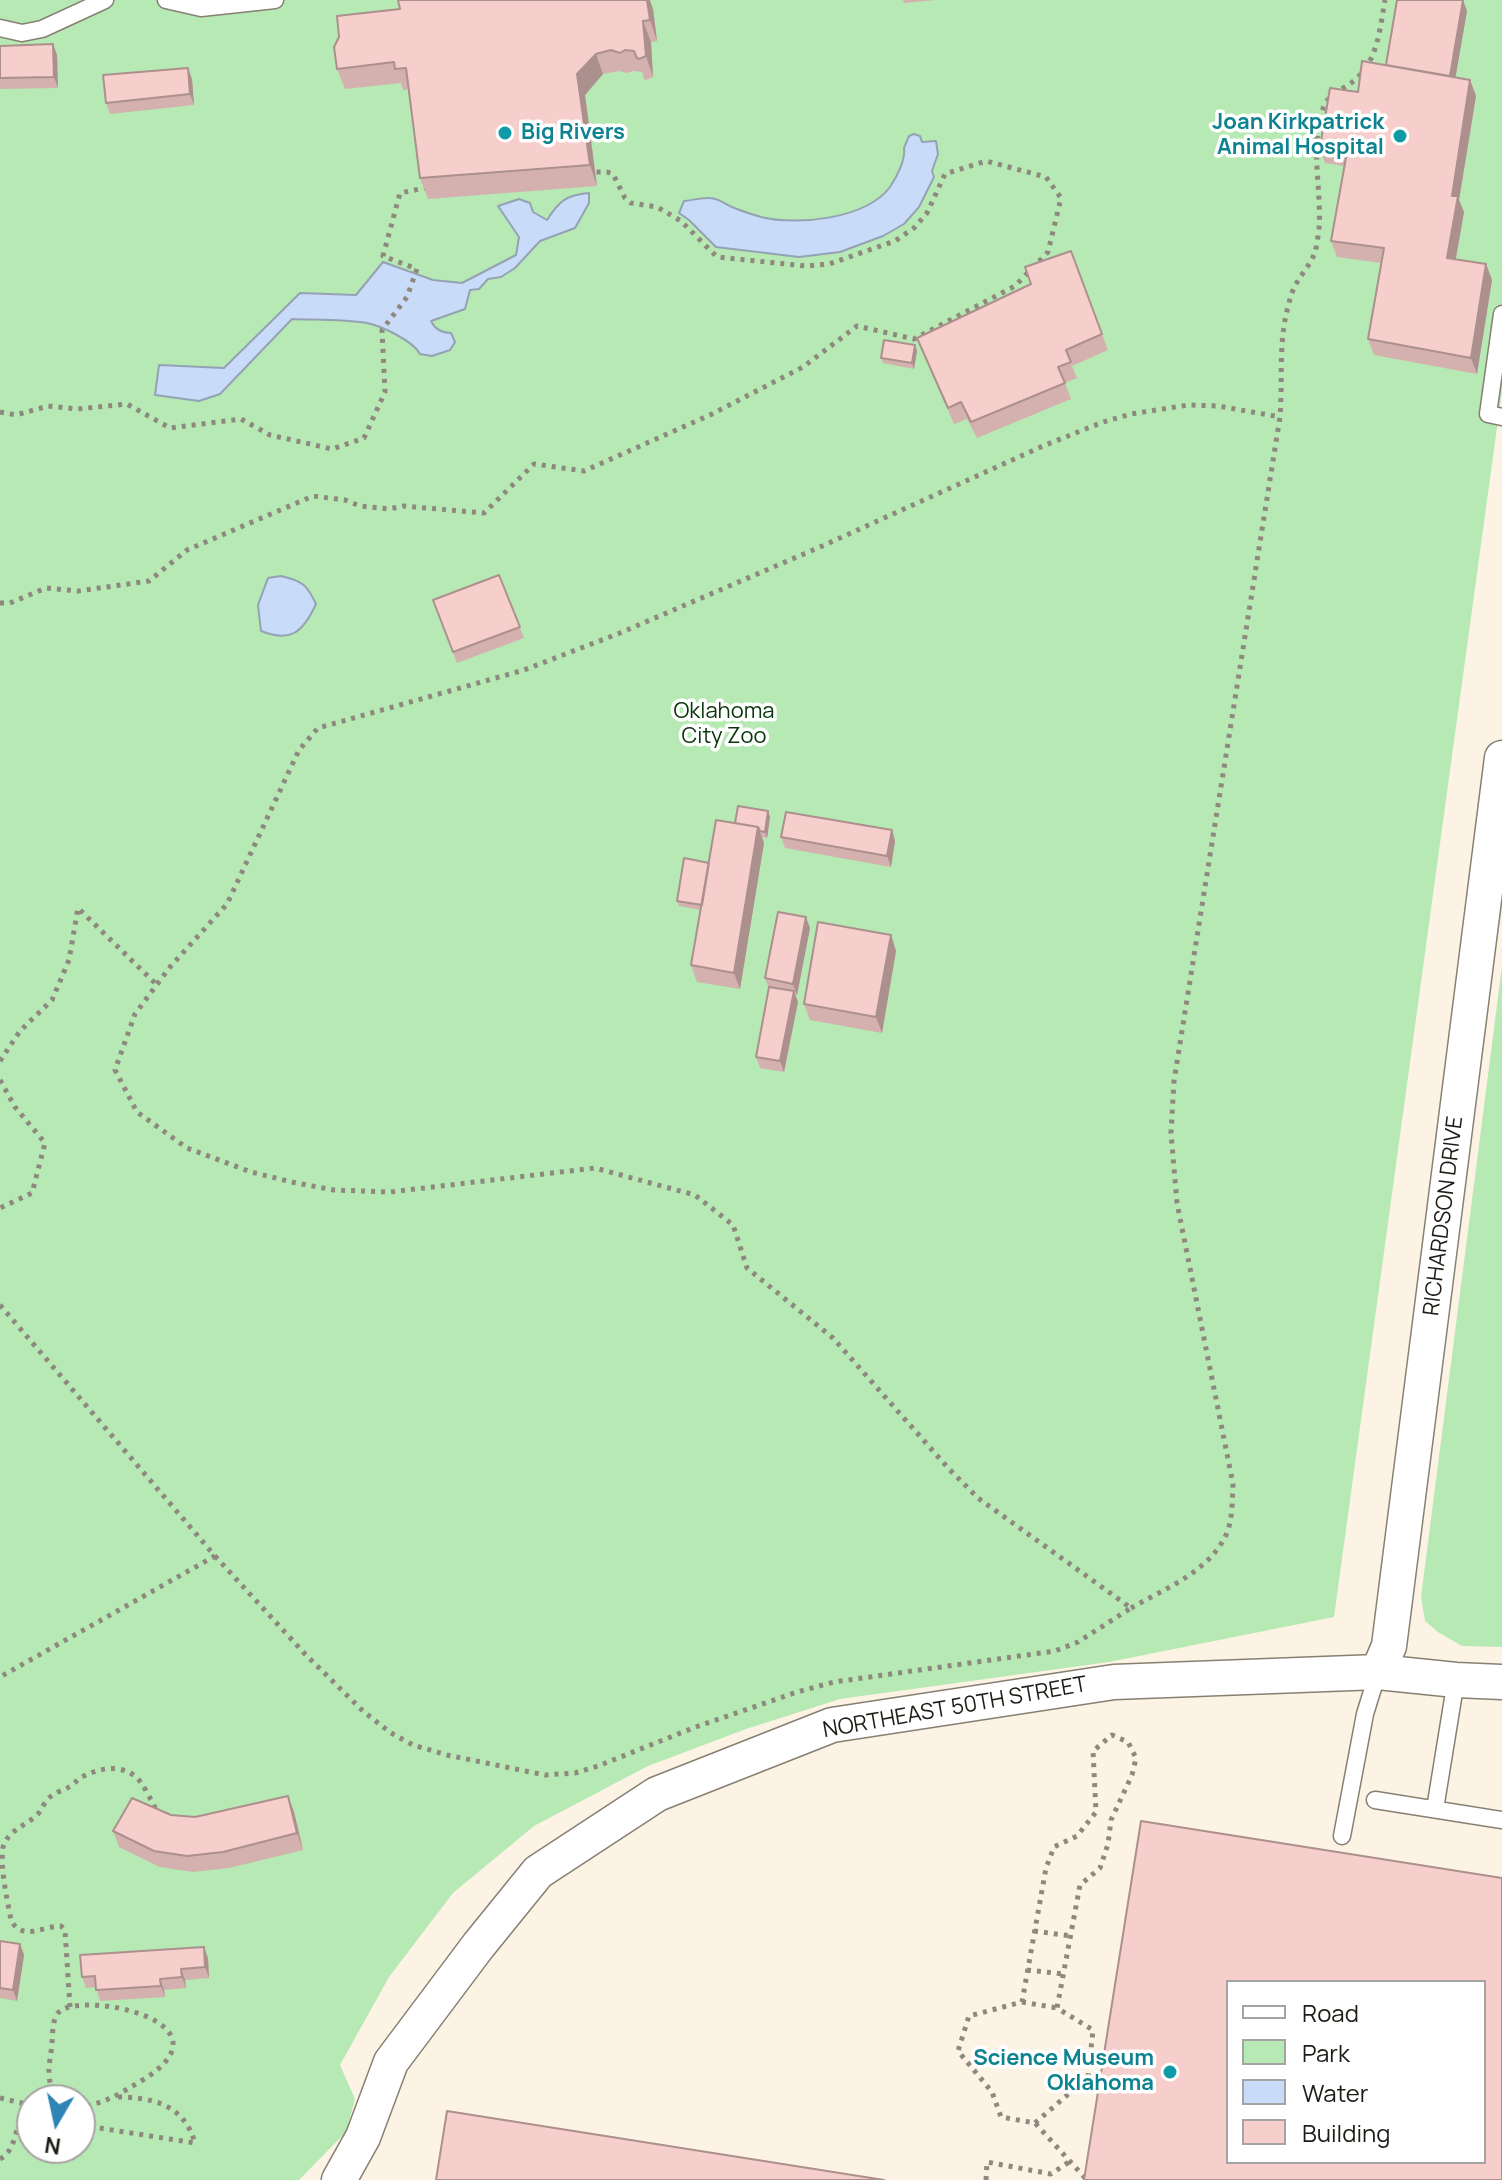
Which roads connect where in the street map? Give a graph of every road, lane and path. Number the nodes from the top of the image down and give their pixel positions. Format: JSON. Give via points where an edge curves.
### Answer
{"nodes":[{"id":1,"x":105,"y":0,"type":"edge"},
{"id":2,"x":166,"y":0,"type":"edge"},
{"id":3,"x":275,"y":0,"type":"edge"},
{"id":4,"x":1385,"y":0,"type":"edge"},
{"id":5,"x":0,"y":28,"type":"edge"},
{"id":6,"x":596,"y":172,"type":"dead end"},
{"id":7,"x":425,"y":188,"type":"edge"},
{"id":8,"x":1502,"y":314,"type":"edge"},
{"id":9,"x":0,"y":412,"type":"edge"},
{"id":10,"x":1280,"y":417,"type":"junction"},
{"id":11,"x":1502,"y":417,"type":"edge"},
{"id":12,"x":0,"y":603,"type":"edge"},
{"id":13,"x":1502,"y":758,"type":"edge"},
{"id":14,"x":157,"y":985,"type":"junction"},
{"id":15,"x":0,"y":1061,"type":"edge"},
{"id":16,"x":0,"y":1080,"type":"edge"},
{"id":17,"x":0,"y":1208,"type":"edge"},
{"id":18,"x":0,"y":1305,"type":"edge"},
{"id":19,"x":215,"y":1556,"type":"junction"},
{"id":20,"x":1131,"y":1608,"type":"junction"},
{"id":21,"x":1378,"y":1672,"type":"junction"},
{"id":22,"x":0,"y":1677,"type":"edge"},
{"id":23,"x":1456,"y":1680,"type":"junction"},
{"id":24,"x":1502,"y":1682,"type":"edge"},
{"id":25,"x":1375,"y":1800,"type":"dead end"},
{"id":26,"x":1435,"y":1809,"type":"junction"},
{"id":27,"x":1502,"y":1820,"type":"edge"},
{"id":28,"x":158,"y":1823,"type":"edge"},
{"id":29,"x":1342,"y":1836,"type":"dead end"},
{"id":30,"x":1034,"y":1931,"type":"junction"},
{"id":31,"x":1071,"y":1936,"type":"junction"},
{"id":32,"x":1027,"y":1970,"type":"junction"},
{"id":33,"x":1064,"y":1974,"type":"junction"},
{"id":34,"x":1022,"y":2002,"type":"junction"},
{"id":35,"x":70,"y":2007,"type":"junction"},
{"id":36,"x":1057,"y":2008,"type":"junction"},
{"id":37,"x":50,"y":2084,"type":"edge"},
{"id":38,"x":114,"y":2097,"type":"junction"},
{"id":39,"x":96,"y":2104,"type":"edge"},
{"id":40,"x":1035,"y":2123,"type":"junction"},
{"id":41,"x":96,"y":2128,"type":"edge"},
{"id":42,"x":16,"y":2132,"type":"edge"},
{"id":43,"x":0,"y":2159,"type":"edge"},
{"id":44,"x":1069,"y":2162,"type":"junction"},
{"id":45,"x":339,"y":2180,"type":"edge"},
{"id":46,"x":986,"y":2180,"type":"edge"},
{"id":47,"x":1087,"y":2180,"type":"edge"}],
"edges":[{"from":1,"to":5,"type":"lane","via":[[42,29],[22,33]]},
{"from":2,"to":3,"type":"lane","via":[[201,8]]},
{"from":4,"to":10,"type":"path","via":[[1369,61],[1324,105],[1317,155],[1319,226],[1315,253],[1287,309]]},
{"from":6,"to":12,"type":"path","via":[[613,174],[631,203],[657,207],[681,221],[717,257],[787,266],[829,264],[895,241],[927,213],[945,174],[986,161],[1046,177],[1061,198],[1048,252],[1015,286],[914,339],[857,326],[803,367],[584,471],[534,464],[484,513],[389,509],[313,496],[187,550],[149,581],[78,591],[46,588]]},
{"from":7,"to":9,"type":"path","via":[[400,193],[383,256],[417,269],[407,297],[382,330],[385,392],[364,438],[332,449],[270,435],[241,419],[170,428],[127,404]]},
{"from":8,"to":11,"type":"lane","via":[[1488,414]]},
{"from":10,"to":14,"type":"path","via":[[1188,405],[1103,422],[620,633],[524,670],[318,728],[299,750],[227,904]]},
{"from":10,"to":20,"type":"path","via":[[1172,1109],[1177,1203],[1233,1484],[1232,1511],[1213,1555]]},
{"from":13,"to":21,"type":"street","name":"RICHARDSON DRIVE","via":[[1389,1646]]},
{"from":14,"to":15,"type":"path","via":[[78,908],[69,960],[52,1000],[20,1031]]},
{"from":14,"to":20,"type":"path","via":[[135,1014],[115,1070],[137,1112],[187,1148],[251,1172],[334,1190],[390,1192],[595,1168],[695,1195],[733,1225],[747,1268],[833,1338],[978,1498]]},
{"from":16,"to":17,"type":"path","via":[[45,1143],[32,1193]]},
{"from":18,"to":19,"type":"path"},
{"from":19,"to":20,"type":"path","via":[[305,1654],[391,1733],[447,1755],[545,1775],[598,1766],[834,1682],[1055,1651]]},
{"from":19,"to":22,"type":"path"},
{"from":21,"to":23,"type":"street","name":"NORTHEAST 50TH STREET"},
{"from":21,"to":29,"type":"lane"},
{"from":21,"to":45,"type":"street","name":"NORTHEAST 50TH STREET","via":[[1114,1682],[832,1725],[657,1794],[538,1872],[391,2062],[363,2137]]},
{"from":23,"to":24,"type":"street","name":"NORTHEAST 50TH STREET"},
{"from":23,"to":26,"type":"lane"},
{"from":25,"to":26,"type":"lane"},
{"from":26,"to":27,"type":"lane"},
{"from":28,"to":35,"type":"path","via":[[156,1806],[140,1780],[112,1768],[85,1775],[54,1794],[6,1841],[1,1868],[13,1926],[30,1933],[56,1925],[65,1930]]},
{"from":30,"to":31,"type":"path"},
{"from":30,"to":31,"type":"path","via":[[1054,1847],[1077,1836],[1096,1812],[1093,1751],[1112,1735],[1128,1742],[1136,1758],[1111,1820],[1100,1868],[1080,1885]]},
{"from":30,"to":32,"type":"path"},
{"from":31,"to":33,"type":"path"},
{"from":32,"to":33,"type":"path"},
{"from":32,"to":34,"type":"path"},
{"from":33,"to":36,"type":"path"},
{"from":34,"to":36,"type":"path"},
{"from":34,"to":40,"type":"path","via":[[969,2016],[958,2051],[992,2092],[1001,2117]]},
{"from":35,"to":37,"type":"path","via":[[57,2014],[53,2026]]},
{"from":35,"to":38,"type":"path","via":[[99,2005],[145,2015],[171,2033],[173,2045],[165,2061]]},
{"from":36,"to":40,"type":"path","via":[[1093,2030],[1088,2077]]},
{"from":38,"to":39,"type":"path"},
{"from":38,"to":41,"type":"path","via":[[139,2097],[169,2108],[181,2116],[195,2143]]},
{"from":40,"to":44,"type":"path"},
{"from":42,"to":43,"type":"path","via":[[11,2149]]},
{"from":44,"to":46,"type":"path","via":[[1051,2174],[987,2162]]},
{"from":44,"to":47,"type":"path"}]}
